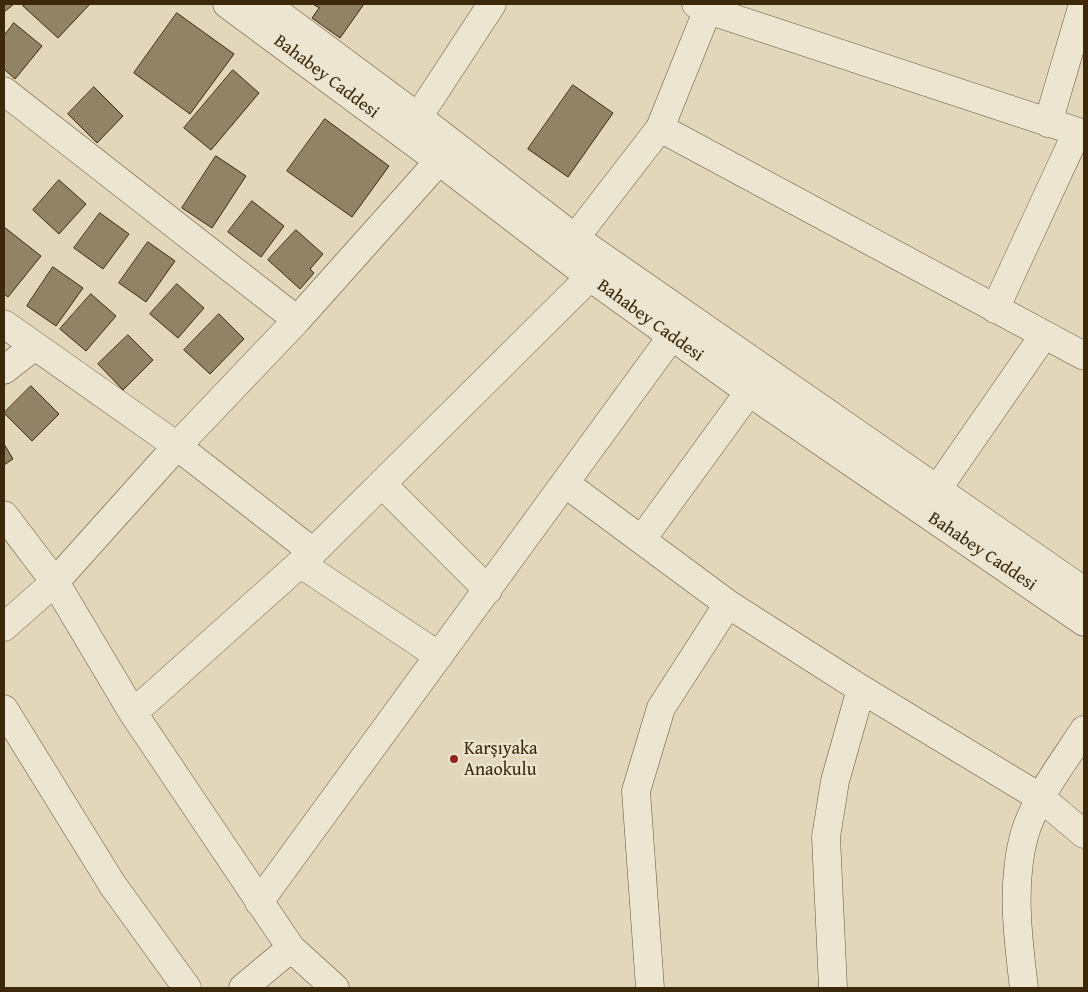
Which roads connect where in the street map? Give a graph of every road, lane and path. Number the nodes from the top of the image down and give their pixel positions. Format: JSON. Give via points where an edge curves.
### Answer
{"nodes":[{"id":1,"x":227,"y":4,"type":"edge"},
{"id":2,"x":266,"y":4,"type":"edge"},
{"id":3,"x":492,"y":4,"type":"edge"},
{"id":4,"x":1083,"y":4,"type":"edge"},
{"id":5,"x":705,"y":6,"type":"edge"},
{"id":6,"x":4,"y":91,"type":"edge"},
{"id":7,"x":418,"y":116,"type":"junction"},
{"id":8,"x":1048,"y":123,"type":"junction"},
{"id":9,"x":660,"y":128,"type":"junction"},
{"id":10,"x":1081,"y":133,"type":"edge"},
{"id":11,"x":439,"y":161,"type":"junction"},
{"id":12,"x":575,"y":238,"type":"junction"},
{"id":13,"x":590,"y":277,"type":"junction"},
{"id":14,"x":996,"y":309,"type":"junction"},
{"id":15,"x":297,"y":320,"type":"junction"},
{"id":16,"x":4,"y":324,"type":"edge"},
{"id":17,"x":1044,"y":335,"type":"junction"},
{"id":18,"x":672,"y":336,"type":"junction"},
{"id":19,"x":35,"y":346,"type":"junction"},
{"id":20,"x":1084,"y":356,"type":"edge"},
{"id":21,"x":4,"y":370,"type":"edge"},
{"id":22,"x":749,"y":392,"type":"junction"},
{"id":23,"x":177,"y":446,"type":"junction"},
{"id":24,"x":382,"y":484,"type":"junction"},
{"id":25,"x":566,"y":484,"type":"junction"},
{"id":26,"x":938,"y":488,"type":"junction"},
{"id":27,"x":4,"y":515,"type":"edge"},
{"id":28,"x":642,"y":539,"type":"junction"},
{"id":29,"x":307,"y":558,"type":"junction"},
{"id":30,"x":55,"y":582,"type":"junction"},
{"id":31,"x":488,"y":590,"type":"junction"},
{"id":32,"x":1084,"y":591,"type":"edge"},
{"id":33,"x":728,"y":604,"type":"junction"},
{"id":34,"x":1084,"y":622,"type":"edge"},
{"id":35,"x":4,"y":627,"type":"edge"},
{"id":36,"x":439,"y":656,"type":"junction"},
{"id":37,"x":861,"y":689,"type":"junction"},
{"id":38,"x":4,"y":709,"type":"edge"},
{"id":39,"x":133,"y":713,"type":"junction"},
{"id":40,"x":1084,"y":730,"type":"edge"},
{"id":41,"x":1041,"y":798,"type":"junction"},
{"id":42,"x":1084,"y":834,"type":"edge"},
{"id":43,"x":259,"y":902,"type":"junction"},
{"id":44,"x":290,"y":948,"type":"junction"},
{"id":45,"x":187,"y":988,"type":"edge"},
{"id":46,"x":243,"y":988,"type":"edge"},
{"id":47,"x":335,"y":988,"type":"edge"},
{"id":48,"x":650,"y":988,"type":"edge"},
{"id":49,"x":833,"y":988,"type":"edge"},
{"id":50,"x":1024,"y":988,"type":"edge"}],
"edges":[{"from":1,"to":11,"type":"street","name":"Bahabey Caddesi"},
{"from":2,"to":7,"type":"street","name":"Bahabey Caddesi"},
{"from":3,"to":7,"type":"street"},
{"from":4,"to":8,"type":"street"},
{"from":5,"to":8,"type":"street"},
{"from":5,"to":9,"type":"street"},
{"from":6,"to":15,"type":"street"},
{"from":7,"to":12,"type":"street","name":"Bahabey Caddesi"},
{"from":8,"to":10,"type":"street"},
{"from":9,"to":12,"type":"street"},
{"from":9,"to":14,"type":"street"},
{"from":10,"to":14,"type":"street"},
{"from":11,"to":13,"type":"street","name":"Bahabey Caddesi"},
{"from":11,"to":15,"type":"street"},
{"from":12,"to":26,"type":"street","name":"Bahabey Caddesi"},
{"from":13,"to":18,"type":"street","name":"Bahabey Caddesi"},
{"from":13,"to":24,"type":"street"},
{"from":14,"to":17,"type":"street"},
{"from":15,"to":23,"type":"street"},
{"from":16,"to":19,"type":"street"},
{"from":17,"to":20,"type":"street"},
{"from":17,"to":26,"type":"street"},
{"from":18,"to":22,"type":"street","name":"Bahabey Caddesi"},
{"from":18,"to":25,"type":"street"},
{"from":19,"to":21,"type":"street"},
{"from":19,"to":23,"type":"street"},
{"from":22,"to":28,"type":"street"},
{"from":22,"to":34,"type":"street","name":"Bahabey Caddesi"},
{"from":23,"to":29,"type":"street"},
{"from":23,"to":30,"type":"street"},
{"from":24,"to":29,"type":"street"},
{"from":24,"to":31,"type":"street"},
{"from":25,"to":28,"type":"street"},
{"from":25,"to":31,"type":"street"},
{"from":26,"to":32,"type":"street","name":"Bahabey Caddesi"},
{"from":27,"to":30,"type":"street"},
{"from":28,"to":33,"type":"street"},
{"from":29,"to":36,"type":"street"},
{"from":29,"to":39,"type":"street"},
{"from":30,"to":35,"type":"street"},
{"from":30,"to":39,"type":"street"},
{"from":31,"to":36,"type":"street"},
{"from":33,"to":37,"type":"street"},
{"from":33,"to":48,"type":"street","via":[[661,708],[636,791]]},
{"from":36,"to":43,"type":"street"},
{"from":37,"to":41,"type":"street"},
{"from":37,"to":49,"type":"street","via":[[835,781],[826,837]]},
{"from":38,"to":45,"type":"street","via":[[112,884]]},
{"from":39,"to":43,"type":"street"},
{"from":40,"to":41,"type":"street"},
{"from":41,"to":42,"type":"street"},
{"from":41,"to":50,"type":"street","via":[[1024,836],[1017,890]]},
{"from":43,"to":44,"type":"street"},
{"from":44,"to":46,"type":"street"},
{"from":44,"to":47,"type":"street"}]}
